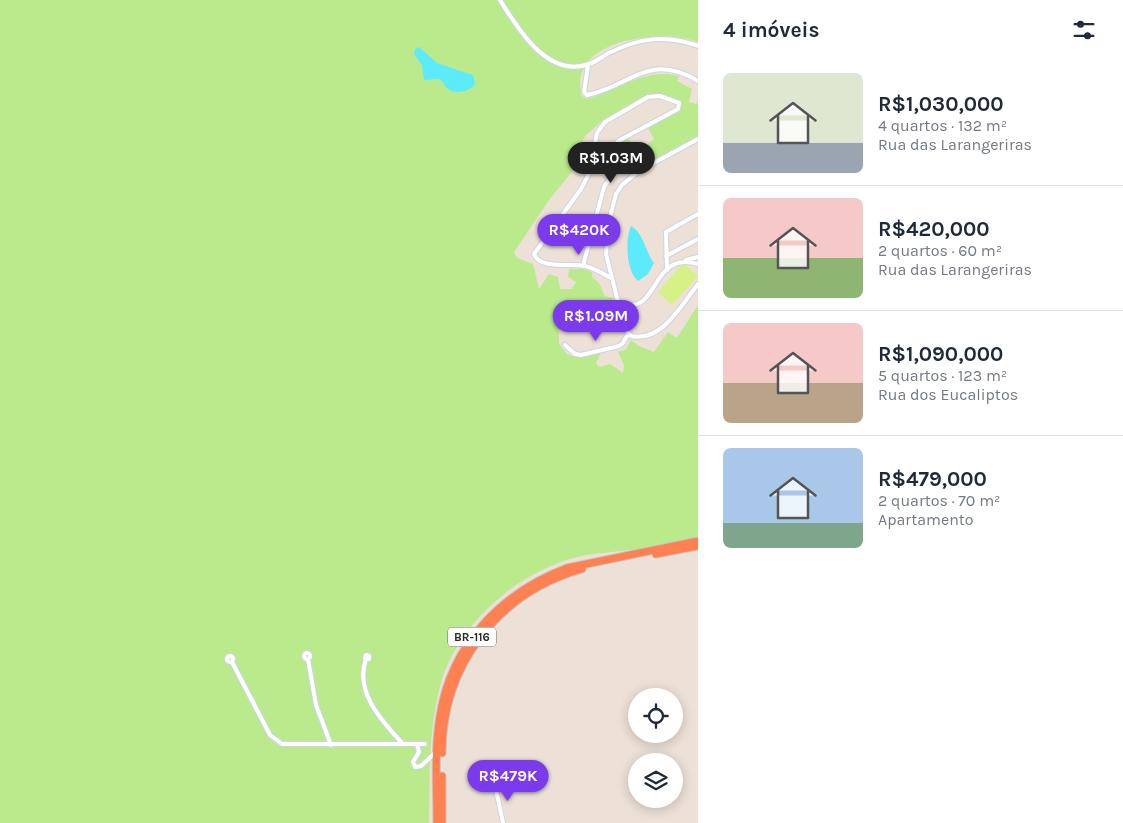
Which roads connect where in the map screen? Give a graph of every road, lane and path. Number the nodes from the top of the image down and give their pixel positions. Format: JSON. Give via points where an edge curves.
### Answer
{"nodes":[{"id":1,"x":500,"y":0,"type":"edge"},
{"id":2,"x":698,"y":46,"type":"edge"},
{"id":3,"x":588,"y":65,"type":"junction"},
{"id":4,"x":698,"y":81,"type":"edge"},
{"id":5,"x":698,"y":139,"type":"edge"},
{"id":6,"x":617,"y":168,"type":"dead end"},
{"id":7,"x":590,"y":172,"type":"junction"},
{"id":8,"x":698,"y":214,"type":"edge"},
{"id":9,"x":698,"y":238,"type":"edge"},
{"id":10,"x":666,"y":256,"type":"junction"},
{"id":11,"x":698,"y":257,"type":"edge"},
{"id":12,"x":681,"y":261,"type":"junction"},
{"id":13,"x":698,"y":264,"type":"edge"},
{"id":14,"x":583,"y":266,"type":"junction"},
{"id":15,"x":667,"y":270,"type":"junction"},
{"id":16,"x":610,"y":278,"type":"junction"},
{"id":17,"x":698,"y":284,"type":"edge"},
{"id":18,"x":617,"y":301,"type":"junction"},
{"id":19,"x":628,"y":334,"type":"junction"},
{"id":20,"x":565,"y":345,"type":"dead end"},
{"id":21,"x":698,"y":541,"type":"edge"},
{"id":22,"x":698,"y":546,"type":"edge"},
{"id":23,"x":667,"y":550,"type":"junction"},
{"id":24,"x":641,"y":555,"type":"junction"},
{"id":25,"x":308,"y":659,"type":"dead end"},
{"id":26,"x":366,"y":659,"type":"dead end"},
{"id":27,"x":232,"y":662,"type":"dead end"},
{"id":28,"x":403,"y":744,"type":"junction"},
{"id":29,"x":417,"y":744,"type":"junction"},
{"id":30,"x":425,"y":744,"type":"dead end"},
{"id":31,"x":331,"y":745,"type":"junction"},
{"id":32,"x":438,"y":750,"type":"junction"},
{"id":33,"x":495,"y":785,"type":"dead end"},
{"id":34,"x":437,"y":823,"type":"edge"},
{"id":35,"x":442,"y":823,"type":"edge"},
{"id":36,"x":503,"y":823,"type":"edge"}],
"edges":[{"from":1,"to":3,"type":"street","via":[[514,22],[548,59],[561,65]]},
{"from":2,"to":3,"type":"street","via":[[668,39],[641,39]]},
{"from":3,"to":4,"type":"street","via":[[584,86],[587,95],[655,69]]},
{"from":5,"to":16,"type":"street","via":[[639,171],[622,185],[613,202],[607,234]]},
{"from":6,"to":14,"type":"street","via":[[604,187]]},
{"from":7,"to":7,"type":"street","via":[[605,152],[637,130],[678,109],[679,104],[660,96],[648,97],[604,122],[597,133]]},
{"from":7,"to":14,"type":"street","via":[[534,256],[551,264]]},
{"from":8,"to":10,"type":"street","via":[[666,232]]},
{"from":9,"to":10,"type":"street"},
{"from":10,"to":15,"type":"street"},
{"from":11,"to":12,"type":"street"},
{"from":12,"to":13,"type":"street"},
{"from":12,"to":15,"type":"street"},
{"from":14,"to":16,"type":"street"},
{"from":15,"to":18,"type":"street","via":[[638,305],[631,307]]},
{"from":16,"to":18,"type":"street"},
{"from":17,"to":19,"type":"street","via":[[657,332],[641,338]]},
{"from":18,"to":19,"type":"street"},
{"from":19,"to":20,"type":"street","via":[[619,346],[584,354],[576,354]]},
{"from":21,"to":23,"type":"highway","number":"BR-116"},
{"from":22,"to":23,"type":"highway","number":"BR-116"},
{"from":23,"to":24,"type":"highway","number":"BR-116"},
{"from":24,"to":32,"type":"highway","number":"BR-116","via":[[554,573],[525,588],[495,611],[467,645],[449,682],[440,716]]},
{"from":24,"to":35,"type":"highway","number":"BR-116","via":[[550,580],[511,604],[477,639],[461,666],[445,713]]},
{"from":25,"to":31,"type":"street","via":[[316,706]]},
{"from":26,"to":28,"type":"street","via":[[364,676],[371,704]]},
{"from":27,"to":31,"type":"street","via":[[275,740],[285,744]]},
{"from":28,"to":29,"type":"street"},
{"from":28,"to":31,"type":"street"},
{"from":29,"to":30,"type":"street"},
{"from":29,"to":32,"type":"street","via":[[419,754],[413,764],[416,767]]},
{"from":32,"to":34,"type":"highway","number":"BR-116"},
{"from":33,"to":36,"type":"street"}]}
